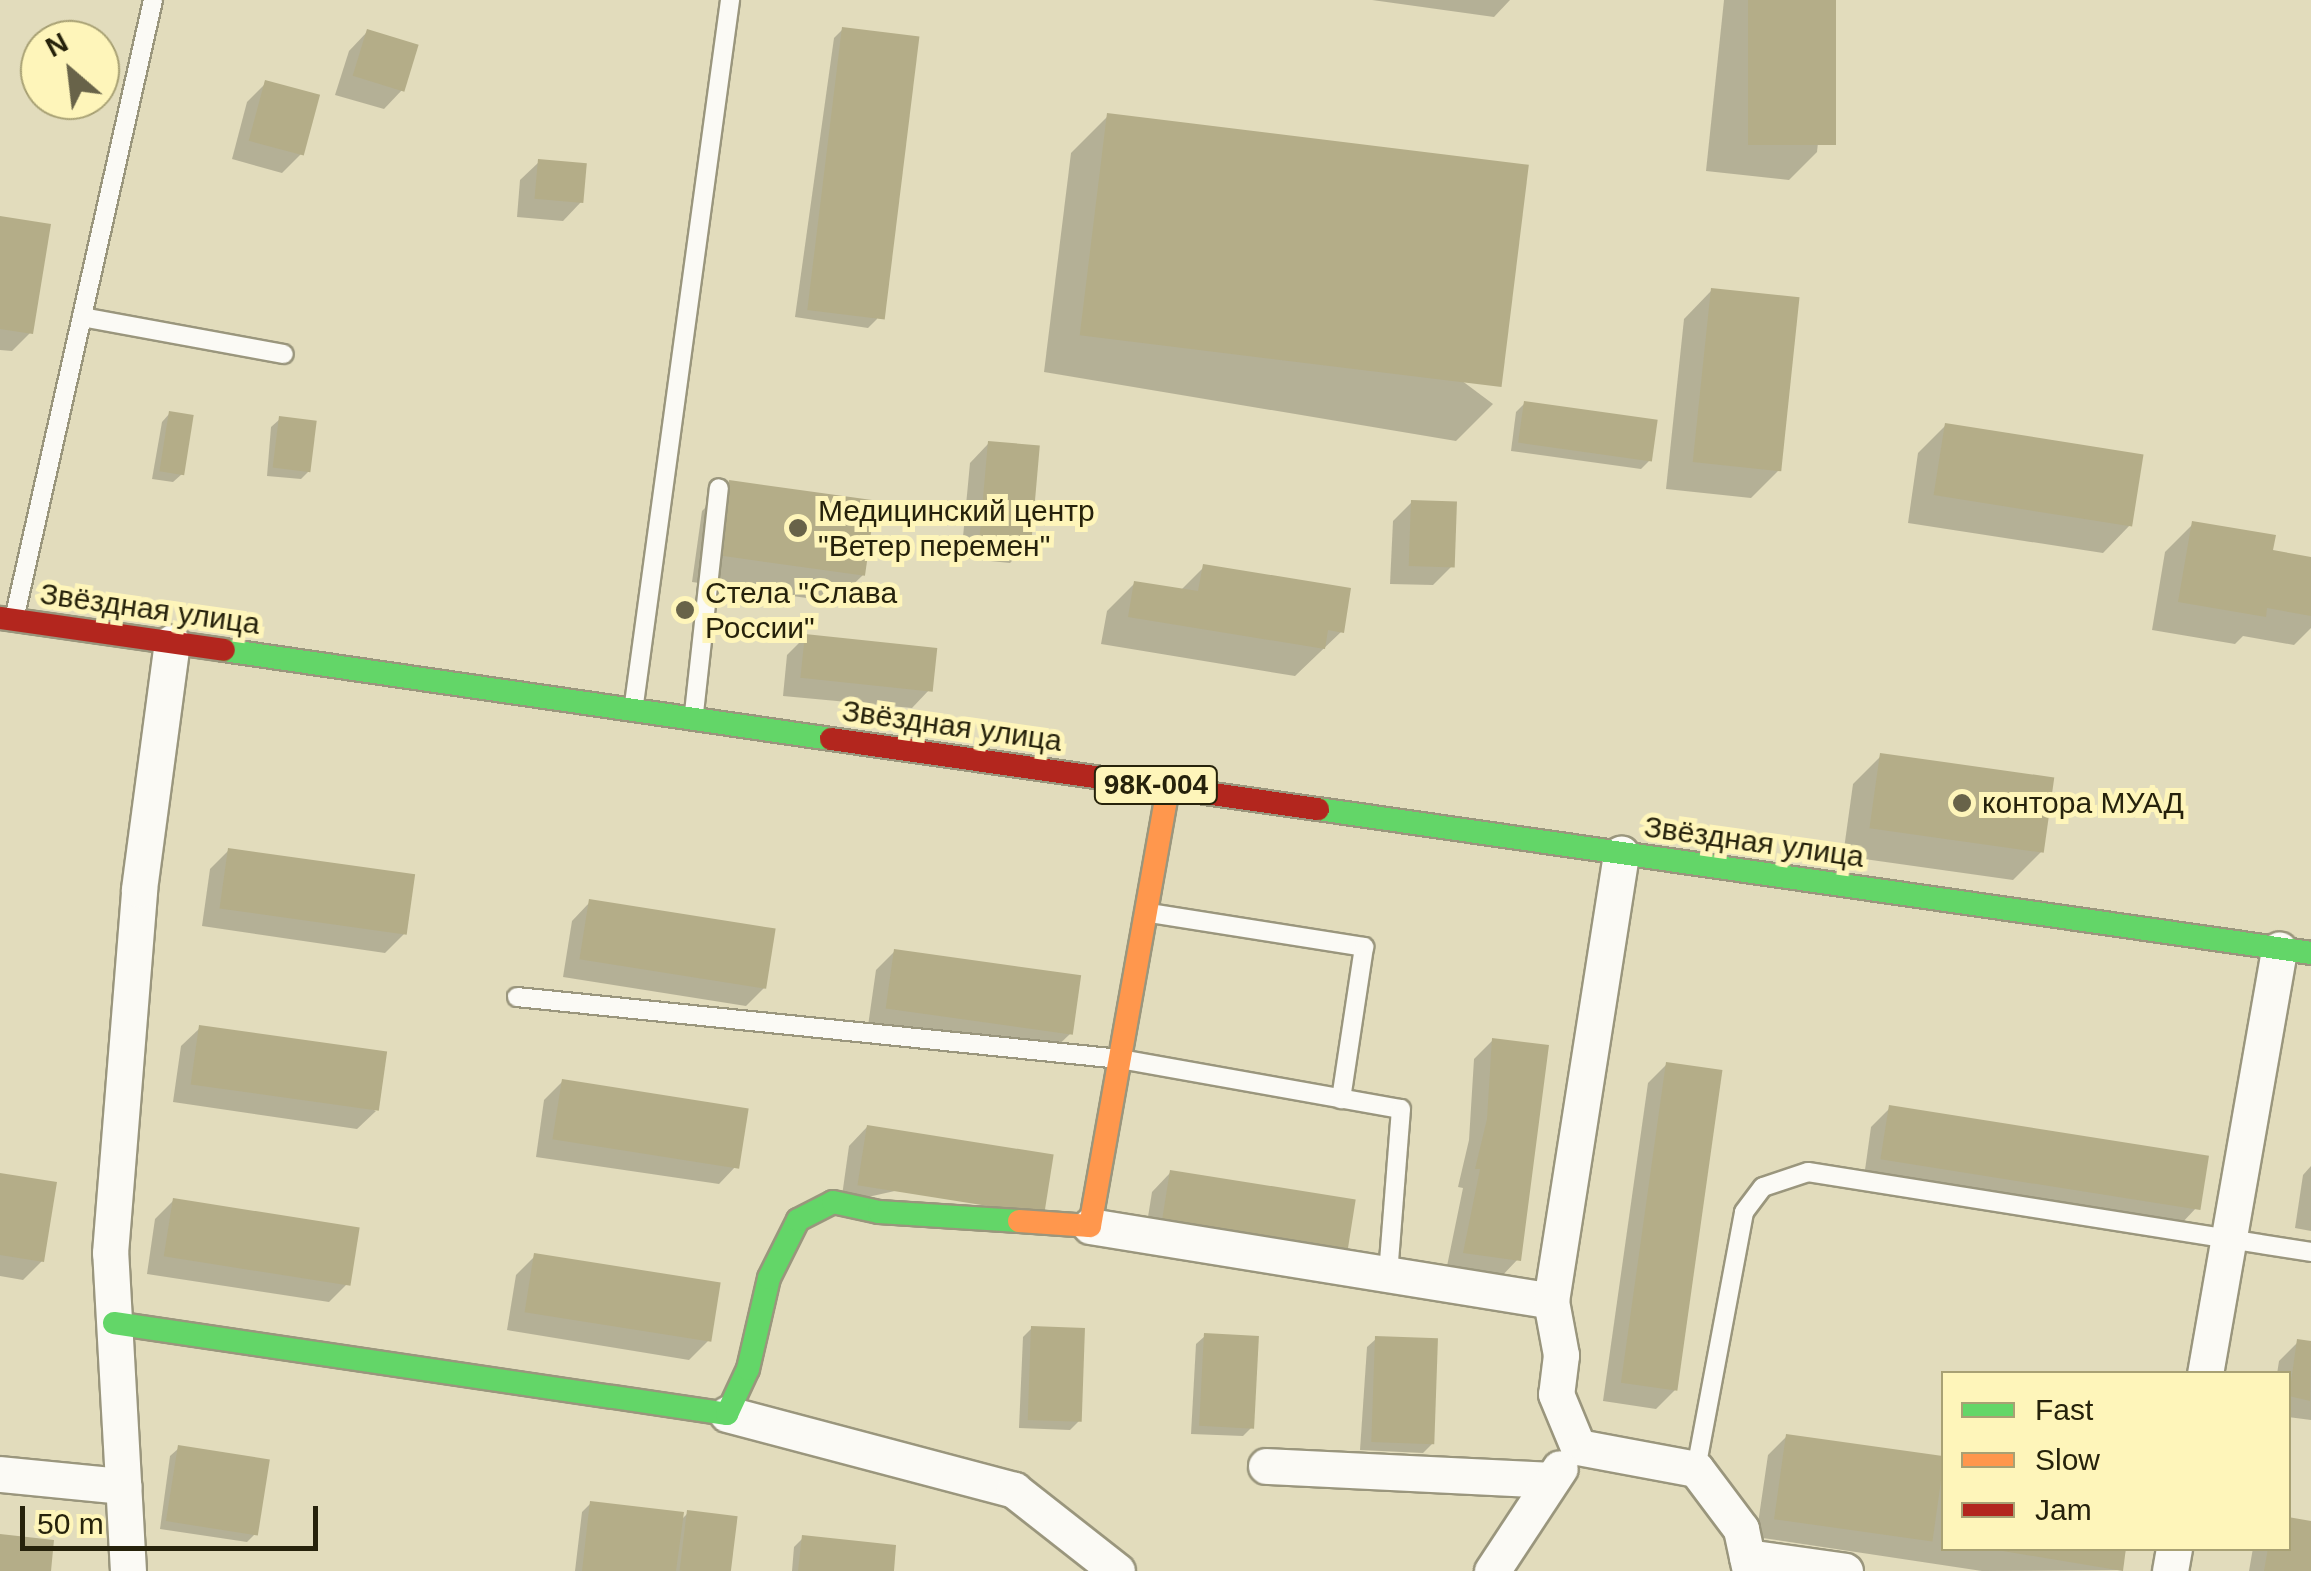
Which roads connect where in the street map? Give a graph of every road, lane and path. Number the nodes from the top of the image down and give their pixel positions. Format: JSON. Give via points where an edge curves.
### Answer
{"nodes":[{"id":1,"x":153,"y":0,"type":"edge"},
{"id":2,"x":730,"y":0,"type":"edge"},
{"id":3,"x":82,"y":317,"type":"junction"},
{"id":4,"x":284,"y":354,"type":"dead end"},
{"id":5,"x":719,"y":488,"type":"dead end"},
{"id":6,"x":7,"y":619,"type":"edge"},
{"id":7,"x":172,"y":642,"type":"junction"},
{"id":8,"x":634,"y":709,"type":"junction"},
{"id":9,"x":693,"y":718,"type":"junction"},
{"id":10,"x":1168,"y":787,"type":"junction"},
{"id":11,"x":1621,"y":853,"type":"junction"},
{"id":12,"x":1146,"y":912,"type":"junction"},
{"id":13,"x":2295,"y":951,"type":"edge"},
{"id":14,"x":517,"y":997,"type":"dead end"},
{"id":15,"x":1120,"y":1058,"type":"junction"},
{"id":16,"x":1341,"y":1098,"type":"junction"},
{"id":17,"x":1090,"y":1226,"type":"junction"},
{"id":18,"x":2228,"y":1239,"type":"junction"},
{"id":19,"x":2311,"y":1252,"type":"edge"},
{"id":20,"x":1388,"y":1274,"type":"junction"},
{"id":21,"x":1551,"y":1301,"type":"junction"},
{"id":22,"x":114,"y":1323,"type":"junction"},
{"id":23,"x":2206,"y":1371,"type":"edge"},
{"id":24,"x":727,"y":1414,"type":"junction"},
{"id":25,"x":1578,"y":1448,"type":"junction"},
{"id":26,"x":1266,"y":1466,"type":"dead end"},
{"id":27,"x":1696,"y":1468,"type":"junction"},
{"id":28,"x":0,"y":1474,"type":"edge"},
{"id":29,"x":1551,"y":1480,"type":"junction"},
{"id":30,"x":124,"y":1486,"type":"junction"},
{"id":31,"x":1748,"y":1564,"type":"edge"},
{"id":32,"x":128,"y":1571,"type":"edge"},
{"id":33,"x":1117,"y":1571,"type":"edge"},
{"id":34,"x":1492,"y":1571,"type":"edge"},
{"id":35,"x":1845,"y":1571,"type":"edge"}],
"edges":[{"from":1,"to":3,"type":"lane"},
{"from":2,"to":8,"type":"lane"},
{"from":3,"to":4,"type":"lane"},
{"from":3,"to":6,"type":"lane"},
{"from":5,"to":9,"type":"lane"},
{"from":6,"to":7,"type":"main road","name":"Звёздная улица","number":"98К-004"},
{"from":7,"to":8,"type":"main road","name":"Звёздная улица","number":"98К-004"},
{"from":7,"to":22,"type":"street","via":[[139,889],[110,1253]]},
{"from":8,"to":9,"type":"main road","name":"Звёздная улица","number":"98К-004"},
{"from":9,"to":10,"type":"main road","name":"Звёздная улица","number":"98К-004"},
{"from":10,"to":11,"type":"main road","name":"Звёздная улица","number":"98К-004"},
{"from":10,"to":12,"type":"main road"},
{"from":11,"to":13,"type":"main road","name":"Звёздная улица","number":"98К-004"},
{"from":11,"to":21,"type":"street"},
{"from":12,"to":15,"type":"main road"},
{"from":12,"to":16,"type":"lane","via":[[1364,947]]},
{"from":13,"to":18,"type":"street"},
{"from":14,"to":15,"type":"lane"},
{"from":15,"to":16,"type":"lane"},
{"from":15,"to":17,"type":"main road"},
{"from":16,"to":20,"type":"lane","via":[[1401,1110]]},
{"from":17,"to":20,"type":"street"},
{"from":17,"to":24,"type":"main road","via":[[833,1202],[798,1220],[769,1278],[748,1368]]},
{"from":18,"to":19,"type":"lane"},
{"from":18,"to":23,"type":"street"},
{"from":18,"to":27,"type":"lane","via":[[1808,1172],[1763,1187],[1744,1212]]},
{"from":20,"to":21,"type":"street"},
{"from":21,"to":25,"type":"street","via":[[1562,1356],[1556,1394]]},
{"from":22,"to":24,"type":"main road"},
{"from":22,"to":30,"type":"street"},
{"from":24,"to":33,"type":"street","via":[[1014,1490]]},
{"from":25,"to":27,"type":"street"},
{"from":25,"to":29,"type":"street"},
{"from":26,"to":29,"type":"street"},
{"from":27,"to":31,"type":"street","via":[[1741,1529]]},
{"from":28,"to":30,"type":"street"},
{"from":29,"to":34,"type":"street"},
{"from":30,"to":32,"type":"street"},
{"from":31,"to":35,"type":"street"}]}
